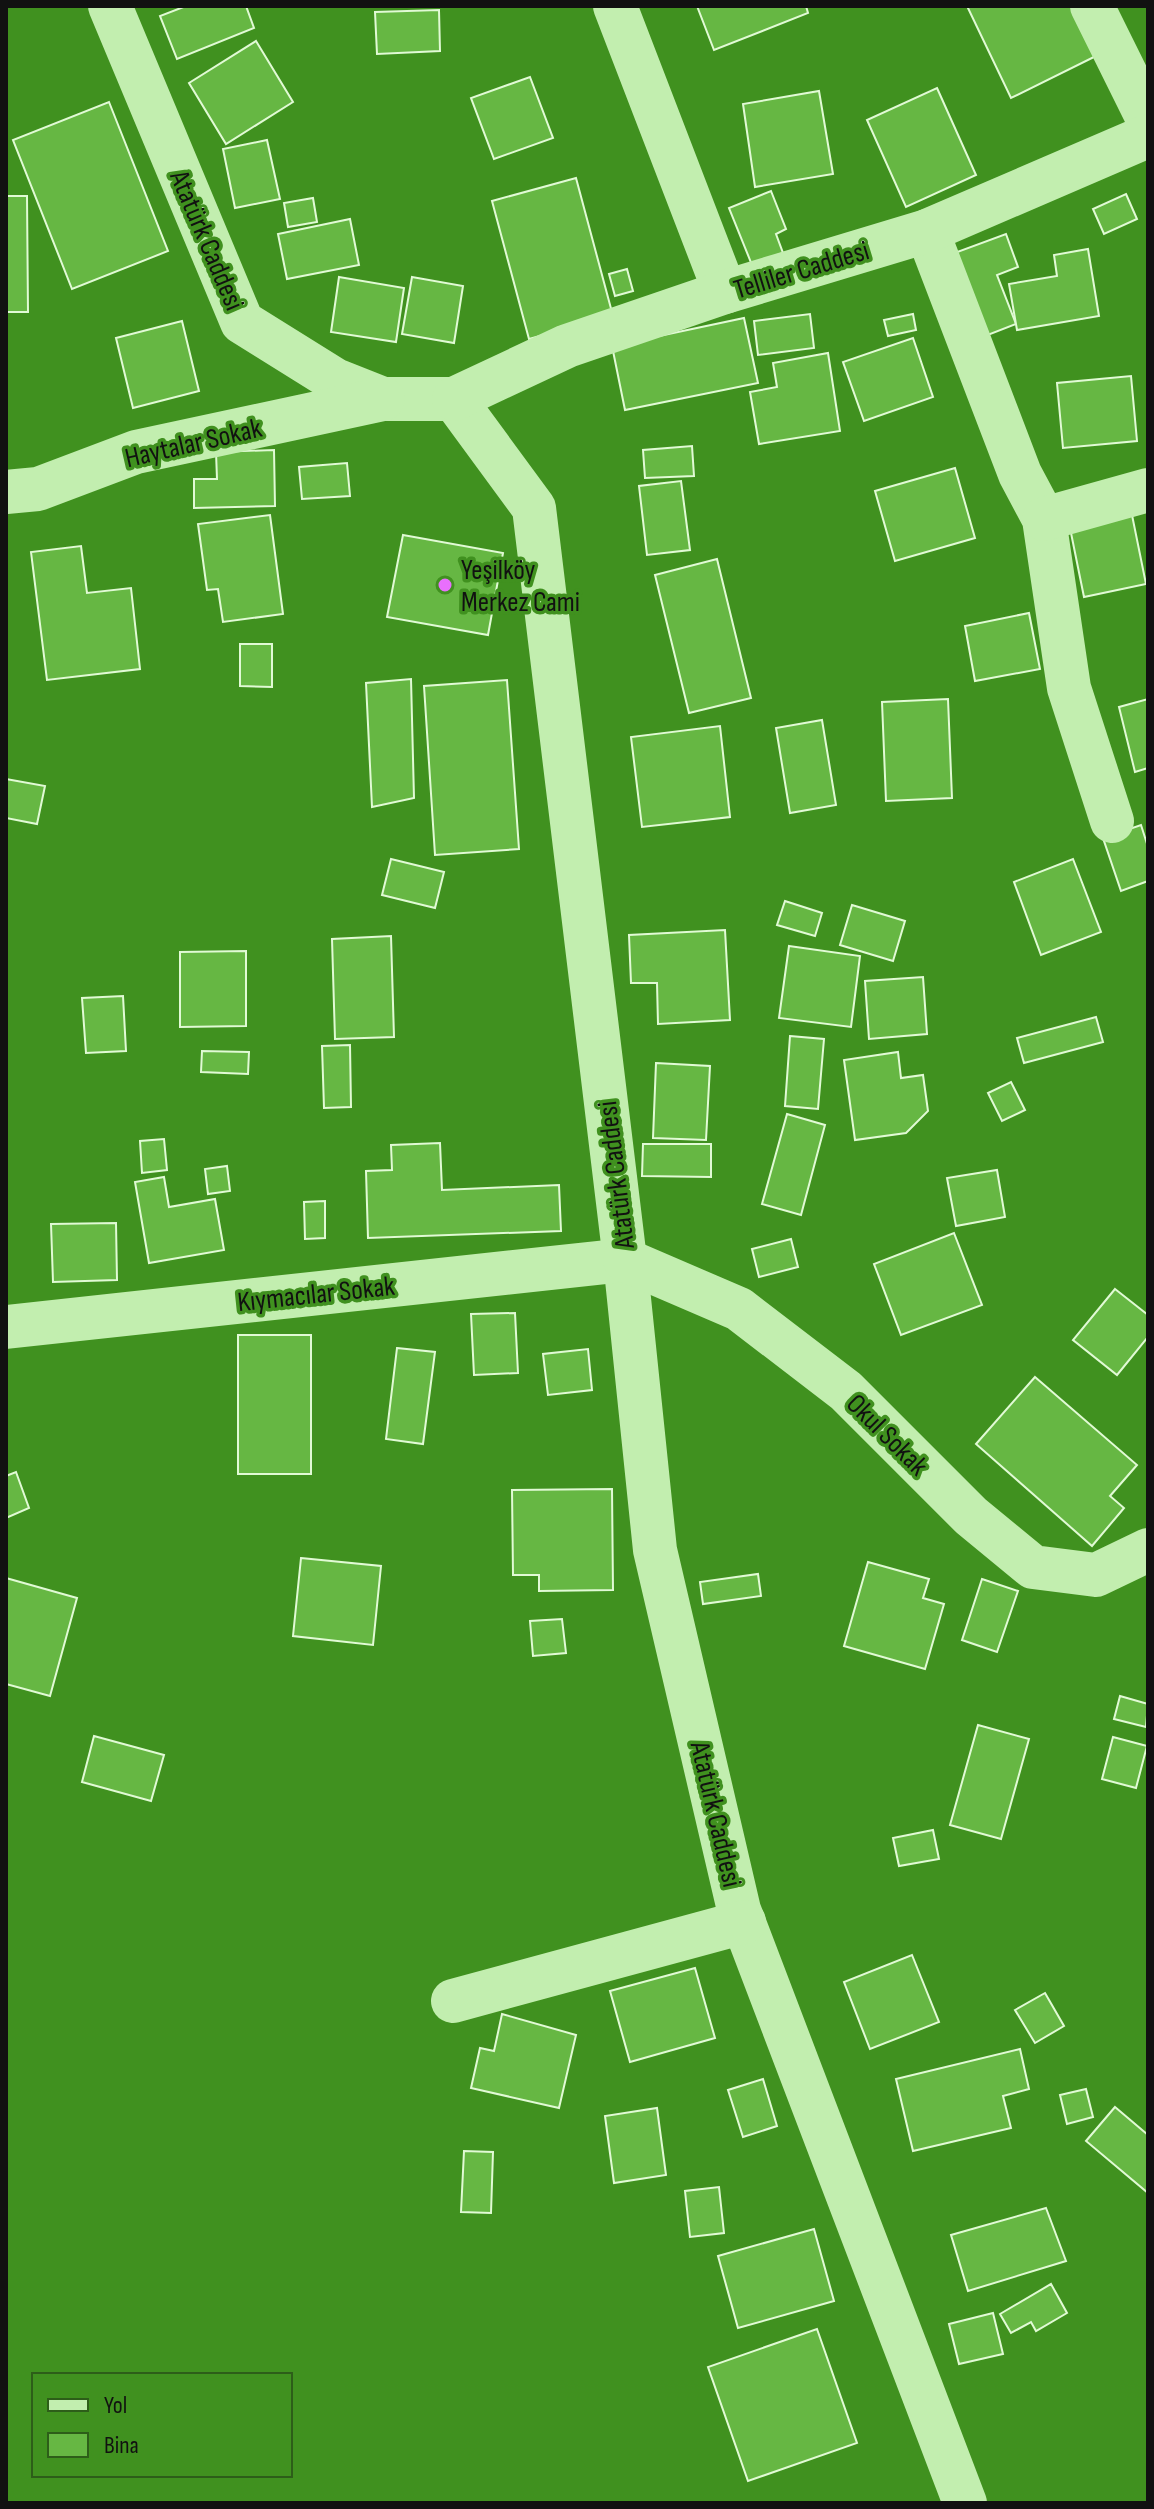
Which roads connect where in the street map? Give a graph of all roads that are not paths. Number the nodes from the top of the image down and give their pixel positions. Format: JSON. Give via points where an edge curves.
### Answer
{"nodes":[{"id":1,"x":110,"y":6,"type":"edge"},
{"id":2,"x":615,"y":6,"type":"edge"},
{"id":3,"x":1092,"y":6,"type":"edge"},
{"id":4,"x":1148,"y":119,"type":"edge"},
{"id":5,"x":1148,"y":136,"type":"edge"},
{"id":6,"x":927,"y":231,"type":"junction"},
{"id":7,"x":725,"y":292,"type":"junction"},
{"id":8,"x":383,"y":399,"type":"junction"},
{"id":9,"x":454,"y":399,"type":"junction"},
{"id":10,"x":1148,"y":490,"type":"edge"},
{"id":11,"x":6,"y":492,"type":"edge"},
{"id":12,"x":1044,"y":519,"type":"junction"},
{"id":13,"x":1112,"y":821,"type":"dead end"},
{"id":14,"x":625,"y":1260,"type":"junction"},
{"id":15,"x":6,"y":1327,"type":"edge"},
{"id":16,"x":1148,"y":1550,"type":"edge"},
{"id":17,"x":744,"y":1922,"type":"junction"},
{"id":18,"x":453,"y":2001,"type":"dead end"},
{"id":19,"x":965,"y":2503,"type":"edge"}],
"edges":[{"from":1,"to":8,"type":"street","name":"Atatürk Caddesi","via":[[242,322],[335,380]]},
{"from":2,"to":7,"type":"street"},
{"from":3,"to":4,"type":"street"},
{"from":5,"to":6,"type":"street","name":"Telliler Caddesi"},
{"from":6,"to":7,"type":"street","name":"Telliler Caddesi"},
{"from":6,"to":12,"type":"street","via":[[1020,474]]},
{"from":7,"to":9,"type":"street","name":"Telliler Caddesi","via":[[567,346]]},
{"from":8,"to":9,"type":"street","name":"Atatürk Caddesi"},
{"from":8,"to":11,"type":"street","name":"Haytalar Sokak","via":[[136,452],[38,489]]},
{"from":9,"to":14,"type":"street","name":"Atatürk Caddesi","via":[[534,508]]},
{"from":10,"to":12,"type":"street"},
{"from":12,"to":13,"type":"street","via":[[1069,688]]},
{"from":14,"to":15,"type":"street","name":"Kıymacılar Sokak"},
{"from":14,"to":16,"type":"street","name":"Okul Sokak","via":[[739,1309],[846,1391],[971,1516],[1033,1567],[1096,1575]]},
{"from":14,"to":17,"type":"street","name":"Atatürk Caddesi","via":[[655,1550]]},
{"from":17,"to":18,"type":"street"},
{"from":17,"to":19,"type":"street","name":"Atatürk Caddesi"}]}
